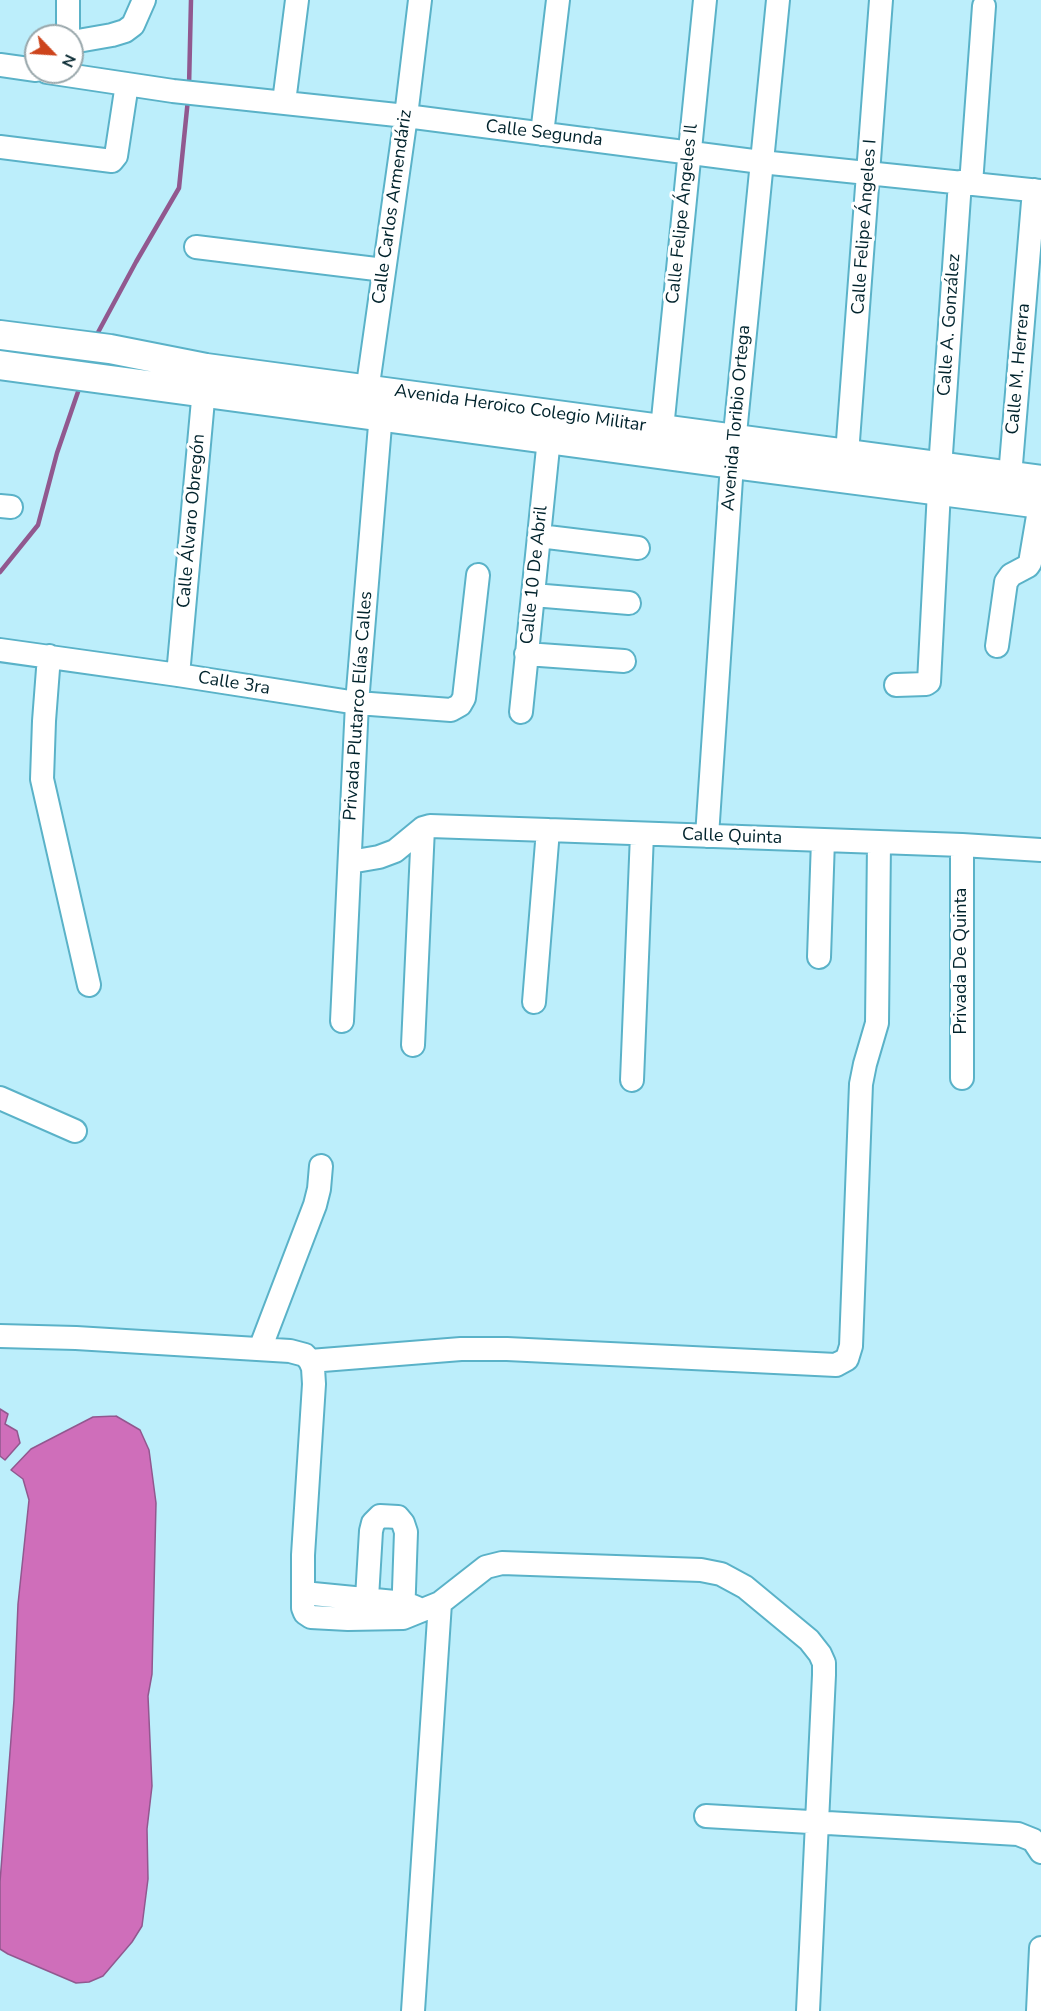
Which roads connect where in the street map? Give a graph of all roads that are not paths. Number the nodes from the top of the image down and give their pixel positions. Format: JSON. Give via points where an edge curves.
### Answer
{"nodes":[{"id":1,"x":68,"y":0,"type":"edge"},
{"id":2,"x":144,"y":0,"type":"edge"},
{"id":3,"x":297,"y":0,"type":"edge"},
{"id":4,"x":420,"y":0,"type":"edge"},
{"id":5,"x":558,"y":0,"type":"edge"},
{"id":6,"x":705,"y":0,"type":"edge"},
{"id":7,"x":778,"y":0,"type":"edge"},
{"id":8,"x":881,"y":0,"type":"edge"},
{"id":9,"x":984,"y":6,"type":"dead end"},
{"id":10,"x":68,"y":24,"type":"edge"},
{"id":11,"x":84,"y":40,"type":"edge"},
{"id":12,"x":0,"y":65,"type":"edge"},
{"id":13,"x":24,"y":68,"type":"edge"},
{"id":14,"x":84,"y":77,"type":"edge"},
{"id":15,"x":127,"y":84,"type":"junction"},
{"id":16,"x":284,"y":102,"type":"junction"},
{"id":17,"x":406,"y":116,"type":"junction"},
{"id":18,"x":542,"y":134,"type":"junction"},
{"id":19,"x":0,"y":147,"type":"edge"},
{"id":20,"x":689,"y":153,"type":"junction"},
{"id":21,"x":761,"y":162,"type":"junction"},
{"id":22,"x":869,"y":173,"type":"junction"},
{"id":23,"x":965,"y":183,"type":"junction"},
{"id":24,"x":1037,"y":190,"type":"edge"},
{"id":25,"x":196,"y":247,"type":"dead end"},
{"id":26,"x":384,"y":270,"type":"junction"},
{"id":27,"x":0,"y":335,"type":"edge"},
{"id":28,"x":0,"y":365,"type":"edge"},
{"id":29,"x":205,"y":380,"type":"junction"},
{"id":30,"x":374,"y":402,"type":"junction"},
{"id":31,"x":662,"y":429,"type":"junction"},
{"id":32,"x":549,"y":438,"type":"junction"},
{"id":33,"x":734,"y":452,"type":"junction"},
{"id":34,"x":847,"y":454,"type":"junction"},
{"id":35,"x":1010,"y":476,"type":"junction"},
{"id":36,"x":940,"y":479,"type":"junction"},
{"id":37,"x":1041,"y":480,"type":"edge"},
{"id":38,"x":1041,"y":504,"type":"edge"},
{"id":39,"x":539,"y":536,"type":"junction"},
{"id":40,"x":638,"y":548,"type":"dead end"},
{"id":41,"x":478,"y":575,"type":"dead end"},
{"id":42,"x":533,"y":595,"type":"junction"},
{"id":43,"x":629,"y":603,"type":"dead end"},
{"id":44,"x":997,"y":646,"type":"dead end"},
{"id":45,"x":0,"y":650,"type":"edge"},
{"id":46,"x":526,"y":654,"type":"junction"},
{"id":47,"x":49,"y":657,"type":"junction"},
{"id":48,"x":624,"y":661,"type":"dead end"},
{"id":49,"x":178,"y":675,"type":"junction"},
{"id":50,"x":896,"y":685,"type":"dead end"},
{"id":51,"x":357,"y":703,"type":"junction"},
{"id":52,"x":521,"y":712,"type":"dead end"},
{"id":53,"x":423,"y":828,"type":"junction"},
{"id":54,"x":548,"y":830,"type":"junction"},
{"id":55,"x":642,"y":834,"type":"junction"},
{"id":56,"x":706,"y":836,"type":"junction"},
{"id":57,"x":823,"y":840,"type":"junction"},
{"id":58,"x":879,"y":843,"type":"junction"},
{"id":59,"x":962,"y":845,"type":"junction"},
{"id":60,"x":1041,"y":850,"type":"edge"},
{"id":61,"x":350,"y":862,"type":"junction"},
{"id":62,"x":819,"y":957,"type":"dead end"},
{"id":63,"x":89,"y":985,"type":"dead end"},
{"id":64,"x":534,"y":1002,"type":"dead end"},
{"id":65,"x":342,"y":1021,"type":"dead end"},
{"id":66,"x":413,"y":1046,"type":"dead end"},
{"id":67,"x":962,"y":1078,"type":"dead end"},
{"id":68,"x":632,"y":1080,"type":"dead end"},
{"id":69,"x":0,"y":1098,"type":"edge"},
{"id":70,"x":75,"y":1131,"type":"dead end"},
{"id":71,"x":321,"y":1166,"type":"dead end"},
{"id":72,"x":0,"y":1336,"type":"edge"},
{"id":73,"x":260,"y":1349,"type":"junction"},
{"id":74,"x":310,"y":1360,"type":"junction"},
{"id":75,"x":375,"y":1606,"type":"junction"},
{"id":76,"x":418,"y":1609,"type":"junction"},
{"id":77,"x":706,"y":1816,"type":"dead end"},
{"id":78,"x":817,"y":1822,"type":"junction"},
{"id":79,"x":1041,"y":1852,"type":"edge"},
{"id":80,"x":1041,"y":1948,"type":"edge"},
{"id":81,"x":413,"y":2011,"type":"edge"},
{"id":82,"x":808,"y":2011,"type":"edge"},
{"id":83,"x":1038,"y":2011,"type":"edge"}],
"edges":[{"from":1,"to":10,"type":"street"},
{"from":2,"to":11,"type":"street","via":[[133,25],[125,31]]},
{"from":3,"to":16,"type":"street"},
{"from":4,"to":17,"type":"street","name":"Calle Carlos Armendáriz"},
{"from":5,"to":18,"type":"street"},
{"from":6,"to":20,"type":"street","name":"Calle Felipe Ángeles Il"},
{"from":7,"to":21,"type":"street","name":"Avenida Toribio Ortega"},
{"from":8,"to":22,"type":"street","name":"Calle Felipe Ángeles I"},
{"from":9,"to":23,"type":"street","name":"Calle A. González"},
{"from":12,"to":13,"type":"street"},
{"from":14,"to":15,"type":"street","name":"Calle Segunda"},
{"from":15,"to":16,"type":"street","name":"Calle Segunda"},
{"from":15,"to":19,"type":"street","via":[[112,161]]},
{"from":16,"to":17,"type":"street","name":"Calle Segunda"},
{"from":17,"to":18,"type":"street","name":"Calle Segunda"},
{"from":17,"to":26,"type":"street","name":"Calle Carlos Armendáriz"},
{"from":18,"to":20,"type":"street","name":"Calle Segunda"},
{"from":20,"to":21,"type":"street","name":"Calle Segunda"},
{"from":20,"to":31,"type":"street","name":"Calle Felipe Ángeles Il"},
{"from":21,"to":22,"type":"street","name":"Calle Segunda"},
{"from":21,"to":33,"type":"street","name":"Avenida Toribio Ortega"},
{"from":22,"to":23,"type":"street","name":"Calle Segunda"},
{"from":22,"to":34,"type":"street","name":"Calle Felipe Ángeles I"},
{"from":23,"to":24,"type":"street","name":"Calle Segunda"},
{"from":23,"to":36,"type":"street","name":"Calle A. González"},
{"from":24,"to":35,"type":"street","name":"Calle M. Herrera"},
{"from":25,"to":26,"type":"street"},
{"from":26,"to":30,"type":"street","name":"Calle Carlos Armendáriz"},
{"from":27,"to":29,"type":"main road","name":"Avenida Heroico Colegio Militar","via":[[110,349]]},
{"from":28,"to":29,"type":"main road","name":"Avenida Heroico Colegio Militar","via":[[100,378]]},
{"from":29,"to":30,"type":"main road","name":"Avenida Heroico Colegio Militar"},
{"from":29,"to":49,"type":"street","name":"Calle Álvaro Obregón"},
{"from":30,"to":31,"type":"main road","name":"Avenida Heroico Colegio Militar"},
{"from":30,"to":32,"type":"main road","name":"Avenida Heroico Colegio Militar"},
{"from":30,"to":51,"type":"street","name":"Privada Plutarco Elías Calles"},
{"from":31,"to":33,"type":"main road","name":"Avenida Heroico Colegio Militar"},
{"from":32,"to":33,"type":"main road","name":"Avenida Heroico Colegio Militar"},
{"from":32,"to":39,"type":"street","name":"Calle 10 De Abril"},
{"from":33,"to":34,"type":"main road","name":"Avenida Heroico Colegio Militar"},
{"from":33,"to":36,"type":"main road","name":"Avenida Heroico Colegio Militar"},
{"from":33,"to":56,"type":"street","name":"Avenida Toribio Ortega"},
{"from":34,"to":36,"type":"main road","name":"Avenida Heroico Colegio Militar"},
{"from":35,"to":36,"type":"main road","name":"Avenida Heroico Colegio Militar"},
{"from":35,"to":37,"type":"main road","name":"Avenida Heroico Colegio Militar"},
{"from":36,"to":38,"type":"main road","name":"Avenida Heroico Colegio Militar"},
{"from":36,"to":50,"type":"street","name":"Calle A. González","via":[[930,682]]},
{"from":38,"to":44,"type":"street","via":[[1030,563],[1011,575],[1005,585]]},
{"from":39,"to":40,"type":"street"},
{"from":39,"to":42,"type":"street","name":"Calle 10 De Abril"},
{"from":41,"to":51,"type":"street","name":"Calle 3ra","via":[[464,698],[460,705],[451,710]]},
{"from":42,"to":43,"type":"street"},
{"from":42,"to":46,"type":"street","name":"Calle 10 De Abril"},
{"from":45,"to":47,"type":"street","name":"Calle 3ra"},
{"from":46,"to":48,"type":"street"},
{"from":46,"to":52,"type":"street","name":"Calle 10 De Abril"},
{"from":47,"to":49,"type":"street","name":"Calle 3ra"},
{"from":47,"to":63,"type":"street","via":[[42,779]]},
{"from":49,"to":51,"type":"street","name":"Calle 3ra"},
{"from":51,"to":61,"type":"street","name":"Privada Plutarco Elías Calles"},
{"from":53,"to":54,"type":"street","name":"Calle Quinta"},
{"from":53,"to":61,"type":"street","via":[[395,851]]},
{"from":53,"to":66,"type":"street"},
{"from":54,"to":55,"type":"street","name":"Calle Quinta"},
{"from":54,"to":64,"type":"street"},
{"from":55,"to":56,"type":"street","name":"Calle Quinta"},
{"from":55,"to":68,"type":"street"},
{"from":56,"to":57,"type":"street","name":"Calle Quinta"},
{"from":57,"to":58,"type":"street","name":"Calle Quinta"},
{"from":57,"to":62,"type":"street"},
{"from":58,"to":59,"type":"street","name":"Calle Quinta"},
{"from":58,"to":74,"type":"street","via":[[877,1023],[861,1084],[851,1346],[847,1359],[836,1365],[507,1348]]},
{"from":59,"to":60,"type":"street","name":"Calle Quinta"},
{"from":59,"to":67,"type":"street","name":"Privada De Quinta"},
{"from":61,"to":65,"type":"street","name":"Privada Plutarco Elías Calles"},
{"from":69,"to":70,"type":"street"},
{"from":71,"to":73,"type":"street","via":[[315,1205]]},
{"from":72,"to":73,"type":"street"},
{"from":73,"to":74,"type":"street","via":[[298,1352]]},
{"from":74,"to":75,"type":"street","via":[[314,1384],[303,1556],[305,1613],[311,1617]]},
{"from":75,"to":76,"type":"street"},
{"from":75,"to":76,"type":"street","via":[[373,1523],[380,1516],[391,1516],[398,1517],[406,1532]]},
{"from":76,"to":78,"type":"street","via":[[486,1568],[502,1563],[701,1570],[733,1579],[809,1640],[824,1664]]},
{"from":76,"to":81,"type":"street"},
{"from":77,"to":78,"type":"street"},
{"from":78,"to":79,"type":"street","via":[[1018,1834],[1033,1840]]},
{"from":78,"to":82,"type":"street"},
{"from":80,"to":83,"type":"street"}]}
